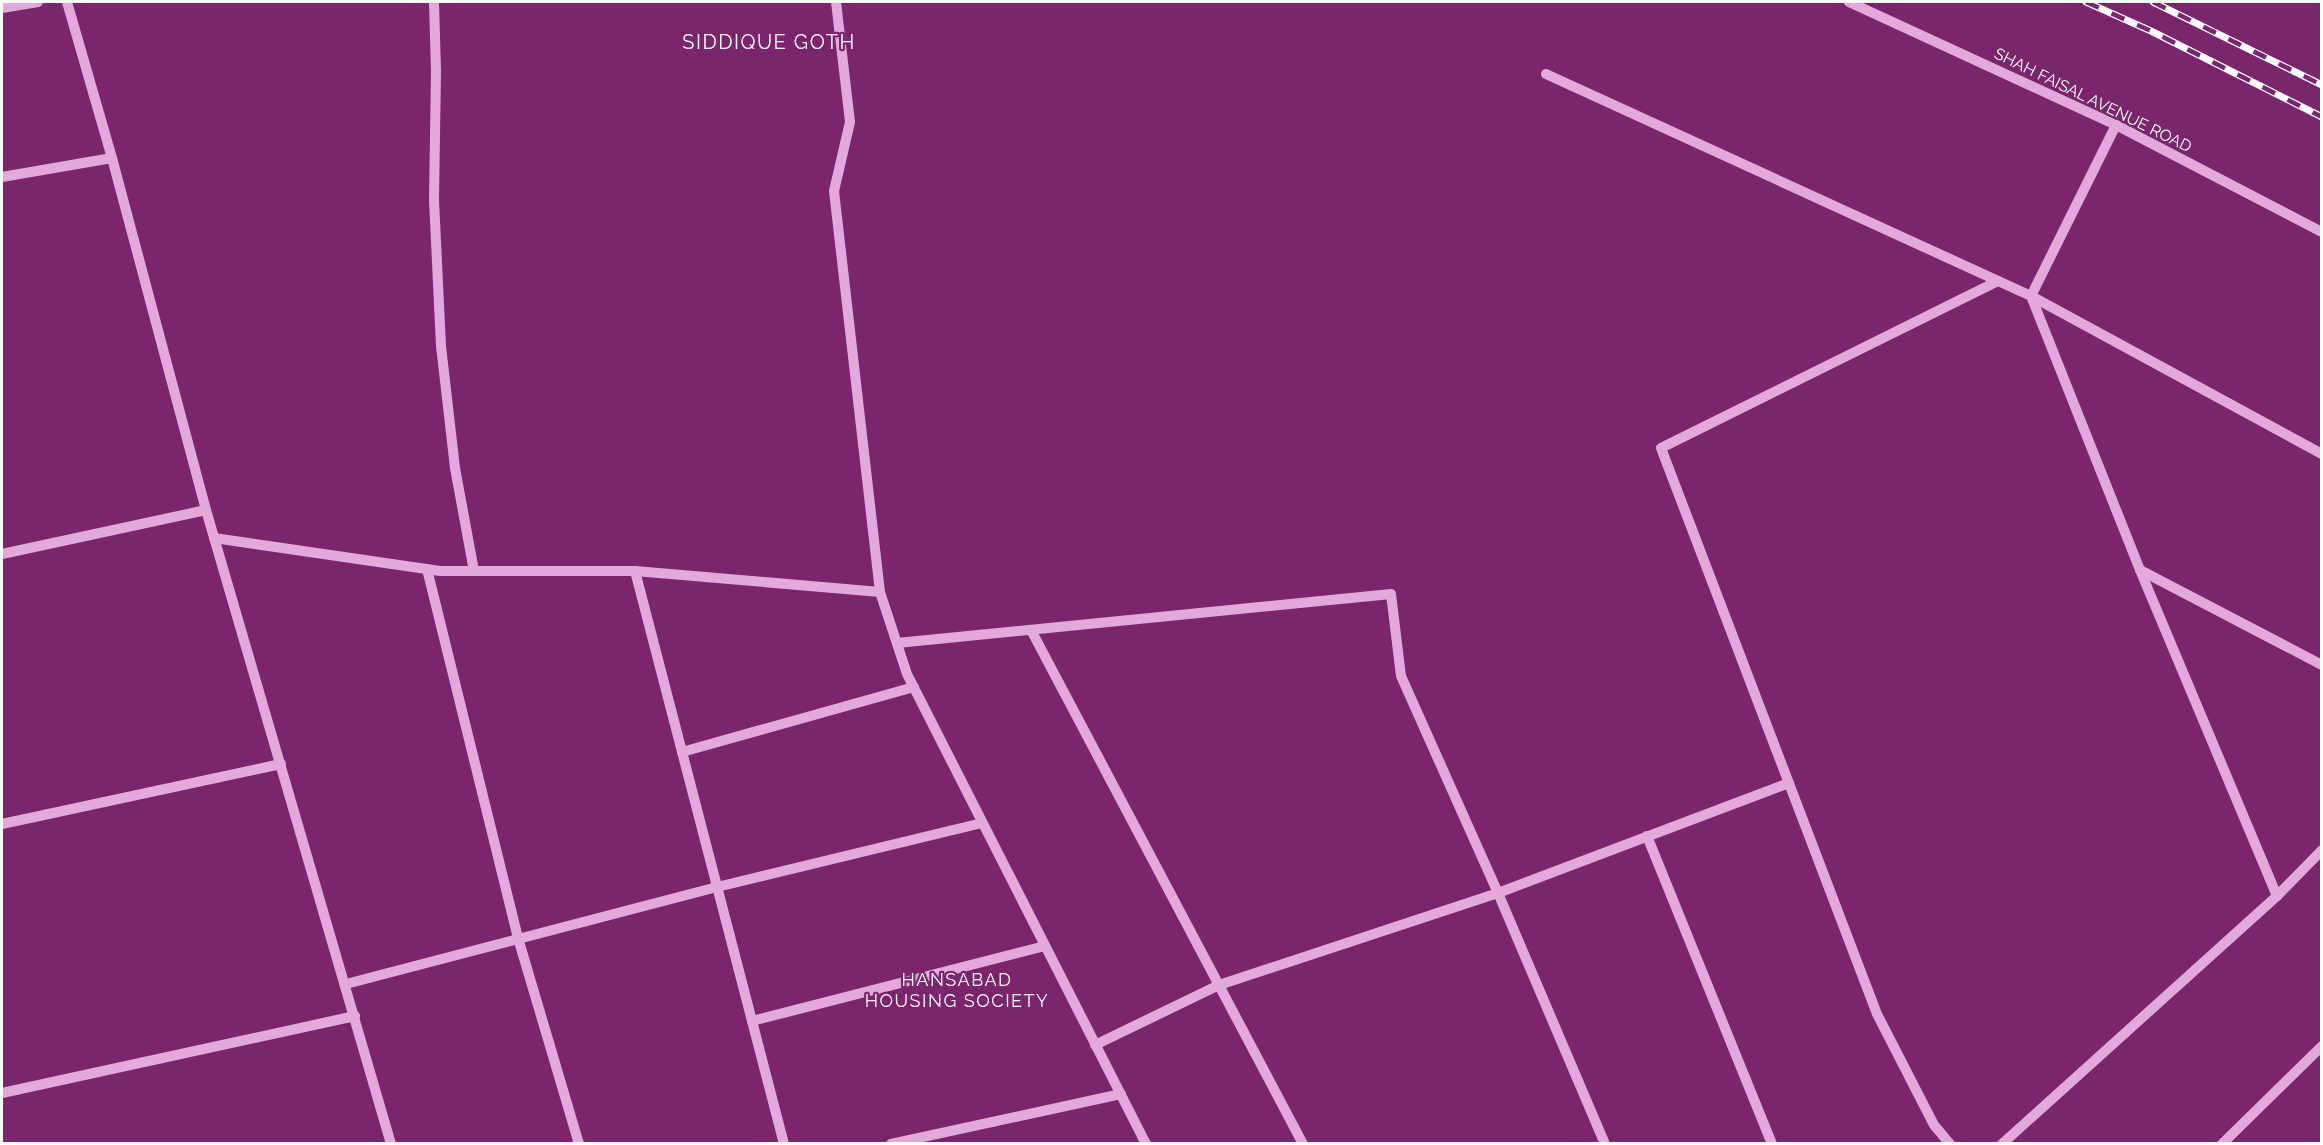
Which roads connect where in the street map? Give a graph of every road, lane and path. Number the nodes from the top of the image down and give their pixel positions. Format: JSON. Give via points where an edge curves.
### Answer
{"nodes":[{"id":1,"x":38,"y":2,"type":"edge"},
{"id":2,"x":67,"y":2,"type":"edge"},
{"id":3,"x":434,"y":2,"type":"edge"},
{"id":4,"x":836,"y":2,"type":"edge"},
{"id":5,"x":1849,"y":2,"type":"edge"},
{"id":6,"x":2,"y":8,"type":"edge"},
{"id":7,"x":1546,"y":74,"type":"dead end"},
{"id":8,"x":2116,"y":125,"type":"junction"},
{"id":9,"x":112,"y":158,"type":"junction"},
{"id":10,"x":2,"y":177,"type":"edge"},
{"id":11,"x":2322,"y":232,"type":"edge"},
{"id":12,"x":1998,"y":281,"type":"junction"},
{"id":13,"x":2031,"y":296,"type":"junction"},
{"id":14,"x":2322,"y":454,"type":"edge"},
{"id":15,"x":206,"y":510,"type":"junction"},
{"id":16,"x":214,"y":538,"type":"junction"},
{"id":17,"x":2,"y":554,"type":"edge"},
{"id":18,"x":427,"y":569,"type":"junction"},
{"id":19,"x":2140,"y":570,"type":"junction"},
{"id":20,"x":474,"y":571,"type":"junction"},
{"id":21,"x":635,"y":571,"type":"junction"},
{"id":22,"x":880,"y":592,"type":"junction"},
{"id":23,"x":1031,"y":630,"type":"junction"},
{"id":24,"x":897,"y":643,"type":"junction"},
{"id":25,"x":2322,"y":665,"type":"edge"},
{"id":26,"x":914,"y":687,"type":"junction"},
{"id":27,"x":682,"y":752,"type":"junction"},
{"id":28,"x":281,"y":764,"type":"junction"},
{"id":29,"x":1789,"y":783,"type":"junction"},
{"id":30,"x":982,"y":823,"type":"junction"},
{"id":31,"x":2,"y":824,"type":"edge"},
{"id":32,"x":1647,"y":836,"type":"junction"},
{"id":33,"x":2322,"y":850,"type":"edge"},
{"id":34,"x":717,"y":887,"type":"junction"},
{"id":35,"x":1498,"y":893,"type":"junction"},
{"id":36,"x":2277,"y":896,"type":"junction"},
{"id":37,"x":518,"y":938,"type":"junction"},
{"id":38,"x":1045,"y":946,"type":"junction"},
{"id":39,"x":346,"y":984,"type":"junction"},
{"id":40,"x":1219,"y":985,"type":"junction"},
{"id":41,"x":355,"y":1016,"type":"junction"},
{"id":42,"x":752,"y":1021,"type":"junction"},
{"id":43,"x":1095,"y":1046,"type":"junction"},
{"id":44,"x":2322,"y":1046,"type":"edge"},
{"id":45,"x":2,"y":1093,"type":"edge"},
{"id":46,"x":1121,"y":1094,"type":"junction"},
{"id":47,"x":391,"y":1143,"type":"edge"},
{"id":48,"x":579,"y":1143,"type":"edge"},
{"id":49,"x":784,"y":1143,"type":"edge"},
{"id":50,"x":891,"y":1143,"type":"edge"},
{"id":51,"x":1146,"y":1143,"type":"edge"},
{"id":52,"x":1303,"y":1143,"type":"edge"},
{"id":53,"x":1605,"y":1143,"type":"edge"},
{"id":54,"x":1772,"y":1143,"type":"edge"},
{"id":55,"x":1950,"y":1143,"type":"edge"},
{"id":56,"x":2002,"y":1143,"type":"edge"},
{"id":57,"x":2222,"y":1143,"type":"edge"}],
"edges":[{"from":1,"to":6,"type":"street"},
{"from":2,"to":9,"type":"street"},
{"from":3,"to":20,"type":"street","via":[[434,200],[441,346],[455,468]]},
{"from":4,"to":22,"type":"street","via":[[850,122],[834,191]]},
{"from":5,"to":8,"type":"street","name":"SHAH FAISAL AVENUE ROAD"},
{"from":7,"to":12,"type":"street"},
{"from":8,"to":11,"type":"street","name":"SHAH FAISAL AVENUE ROAD"},
{"from":8,"to":13,"type":"street"},
{"from":9,"to":10,"type":"street"},
{"from":9,"to":15,"type":"street"},
{"from":12,"to":13,"type":"street"},
{"from":12,"to":29,"type":"street","via":[[1660,448]]},
{"from":13,"to":14,"type":"street"},
{"from":13,"to":19,"type":"street"},
{"from":15,"to":16,"type":"street"},
{"from":15,"to":17,"type":"street"},
{"from":16,"to":18,"type":"street"},
{"from":16,"to":28,"type":"street"},
{"from":18,"to":20,"type":"street"},
{"from":18,"to":37,"type":"street"},
{"from":19,"to":25,"type":"street"},
{"from":19,"to":36,"type":"street"},
{"from":20,"to":21,"type":"street"},
{"from":21,"to":22,"type":"street"},
{"from":21,"to":27,"type":"street"},
{"from":22,"to":24,"type":"street"},
{"from":23,"to":24,"type":"street"},
{"from":23,"to":35,"type":"street","via":[[1391,594],[1401,676]]},
{"from":23,"to":40,"type":"street"},
{"from":24,"to":26,"type":"street"},
{"from":26,"to":27,"type":"street"},
{"from":26,"to":30,"type":"street"},
{"from":27,"to":34,"type":"street"},
{"from":28,"to":31,"type":"street"},
{"from":28,"to":39,"type":"street"},
{"from":29,"to":32,"type":"street"},
{"from":29,"to":55,"type":"street","via":[[1877,1014],[1934,1125]]},
{"from":30,"to":34,"type":"street"},
{"from":30,"to":38,"type":"street"},
{"from":32,"to":35,"type":"street"},
{"from":32,"to":54,"type":"street"},
{"from":33,"to":36,"type":"street"},
{"from":34,"to":37,"type":"street"},
{"from":34,"to":42,"type":"street"},
{"from":35,"to":40,"type":"street"},
{"from":35,"to":53,"type":"street"},
{"from":36,"to":56,"type":"street"},
{"from":37,"to":39,"type":"street"},
{"from":37,"to":48,"type":"street"},
{"from":38,"to":42,"type":"street"},
{"from":38,"to":43,"type":"street"},
{"from":39,"to":41,"type":"street"},
{"from":40,"to":43,"type":"street"},
{"from":40,"to":52,"type":"street"},
{"from":41,"to":45,"type":"street"},
{"from":41,"to":47,"type":"street"},
{"from":42,"to":49,"type":"street"},
{"from":43,"to":46,"type":"street"},
{"from":44,"to":57,"type":"street"},
{"from":46,"to":50,"type":"street"},
{"from":46,"to":51,"type":"street"}]}
